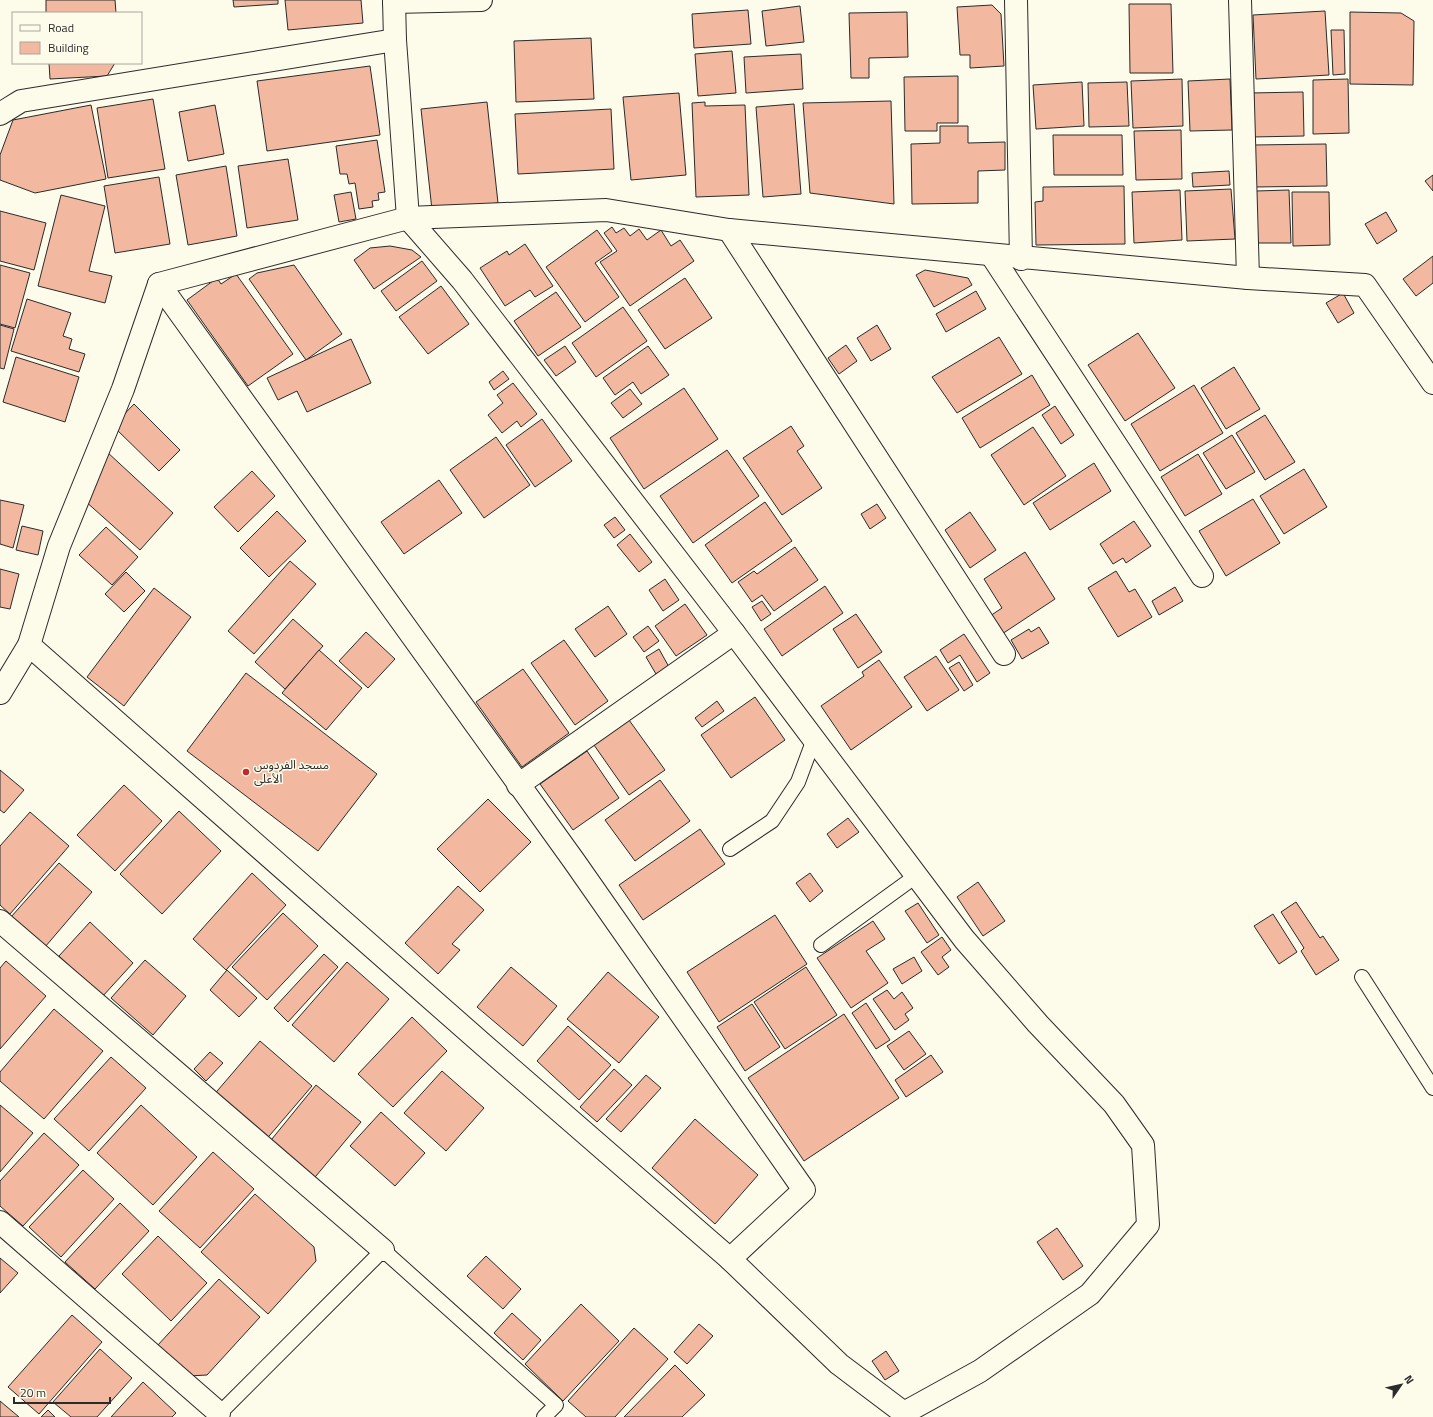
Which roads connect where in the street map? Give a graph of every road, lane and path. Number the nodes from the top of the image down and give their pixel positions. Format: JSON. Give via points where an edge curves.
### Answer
{"nodes":[{"id":1,"x":481,"y":0,"type":"edge"},
{"id":2,"x":1016,"y":0,"type":"edge"},
{"id":3,"x":1240,"y":0,"type":"edge"},
{"id":4,"x":394,"y":1,"type":"edge"},
{"id":5,"x":396,"y":40,"type":"junction"},
{"id":6,"x":0,"y":114,"type":"edge"},
{"id":7,"x":408,"y":218,"type":"junction"},
{"id":8,"x":729,"y":230,"type":"junction"},
{"id":9,"x":992,"y":256,"type":"junction"},
{"id":10,"x":1021,"y":259,"type":"junction"},
{"id":11,"x":1248,"y":278,"type":"junction"},
{"id":12,"x":159,"y":284,"type":"junction"},
{"id":13,"x":1433,"y":383,"type":"edge"},
{"id":14,"x":1202,"y":576,"type":"dead end"},
{"id":15,"x":734,"y":633,"type":"junction"},
{"id":16,"x":29,"y":645,"type":"junction"},
{"id":17,"x":1004,"y":654,"type":"dead end"},
{"id":18,"x":0,"y":693,"type":"edge"},
{"id":19,"x":814,"y":739,"type":"junction"},
{"id":20,"x":518,"y":785,"type":"junction"},
{"id":21,"x":730,"y":849,"type":"dead end"},
{"id":22,"x":916,"y":876,"type":"junction"},
{"id":23,"x":0,"y":920,"type":"edge"},
{"id":24,"x":821,"y":945,"type":"dead end"},
{"id":25,"x":1362,"y":977,"type":"dead end"},
{"id":26,"x":1433,"y":1088,"type":"edge"},
{"id":27,"x":0,"y":1222,"type":"edge"},
{"id":28,"x":383,"y":1250,"type":"junction"},
{"id":29,"x":730,"y":1259,"type":"junction"},
{"id":30,"x":218,"y":1415,"type":"edge"},
{"id":31,"x":544,"y":1417,"type":"edge"}],
"edges":[{"from":1,"to":4,"type":"street"},
{"from":2,"to":10,"type":"street"},
{"from":3,"to":11,"type":"street"},
{"from":4,"to":5,"type":"street"},
{"from":5,"to":6,"type":"street","via":[[21,101]]},
{"from":5,"to":7,"type":"street"},
{"from":7,"to":8,"type":"street","via":[[606,210]]},
{"from":7,"to":12,"type":"street"},
{"from":7,"to":15,"type":"street","via":[[462,280]]},
{"from":8,"to":9,"type":"street"},
{"from":8,"to":17,"type":"street"},
{"from":9,"to":10,"type":"street"},
{"from":9,"to":14,"type":"street"},
{"from":10,"to":11,"type":"street"},
{"from":11,"to":13,"type":"street","via":[[1365,285]]},
{"from":12,"to":16,"type":"street","via":[[123,389],[59,546]]},
{"from":12,"to":20,"type":"street"},
{"from":15,"to":19,"type":"street"},
{"from":15,"to":20,"type":"street"},
{"from":16,"to":18,"type":"street"},
{"from":16,"to":29,"type":"street"},
{"from":19,"to":21,"type":"lane","via":[[798,782],[772,821]]},
{"from":19,"to":22,"type":"street"},
{"from":20,"to":29,"type":"street","via":[[804,1190]]},
{"from":22,"to":24,"type":"lane"},
{"from":22,"to":29,"type":"street","via":[[964,940],[1038,1024],[1114,1104],[1143,1145],[1148,1225],[1090,1294],[980,1371],[904,1413],[839,1364]]},
{"from":23,"to":28,"type":"street"},
{"from":25,"to":26,"type":"lane"},
{"from":27,"to":30,"type":"street"},
{"from":28,"to":30,"type":"lane"},
{"from":28,"to":31,"type":"lane","via":[[556,1405]]}]}
